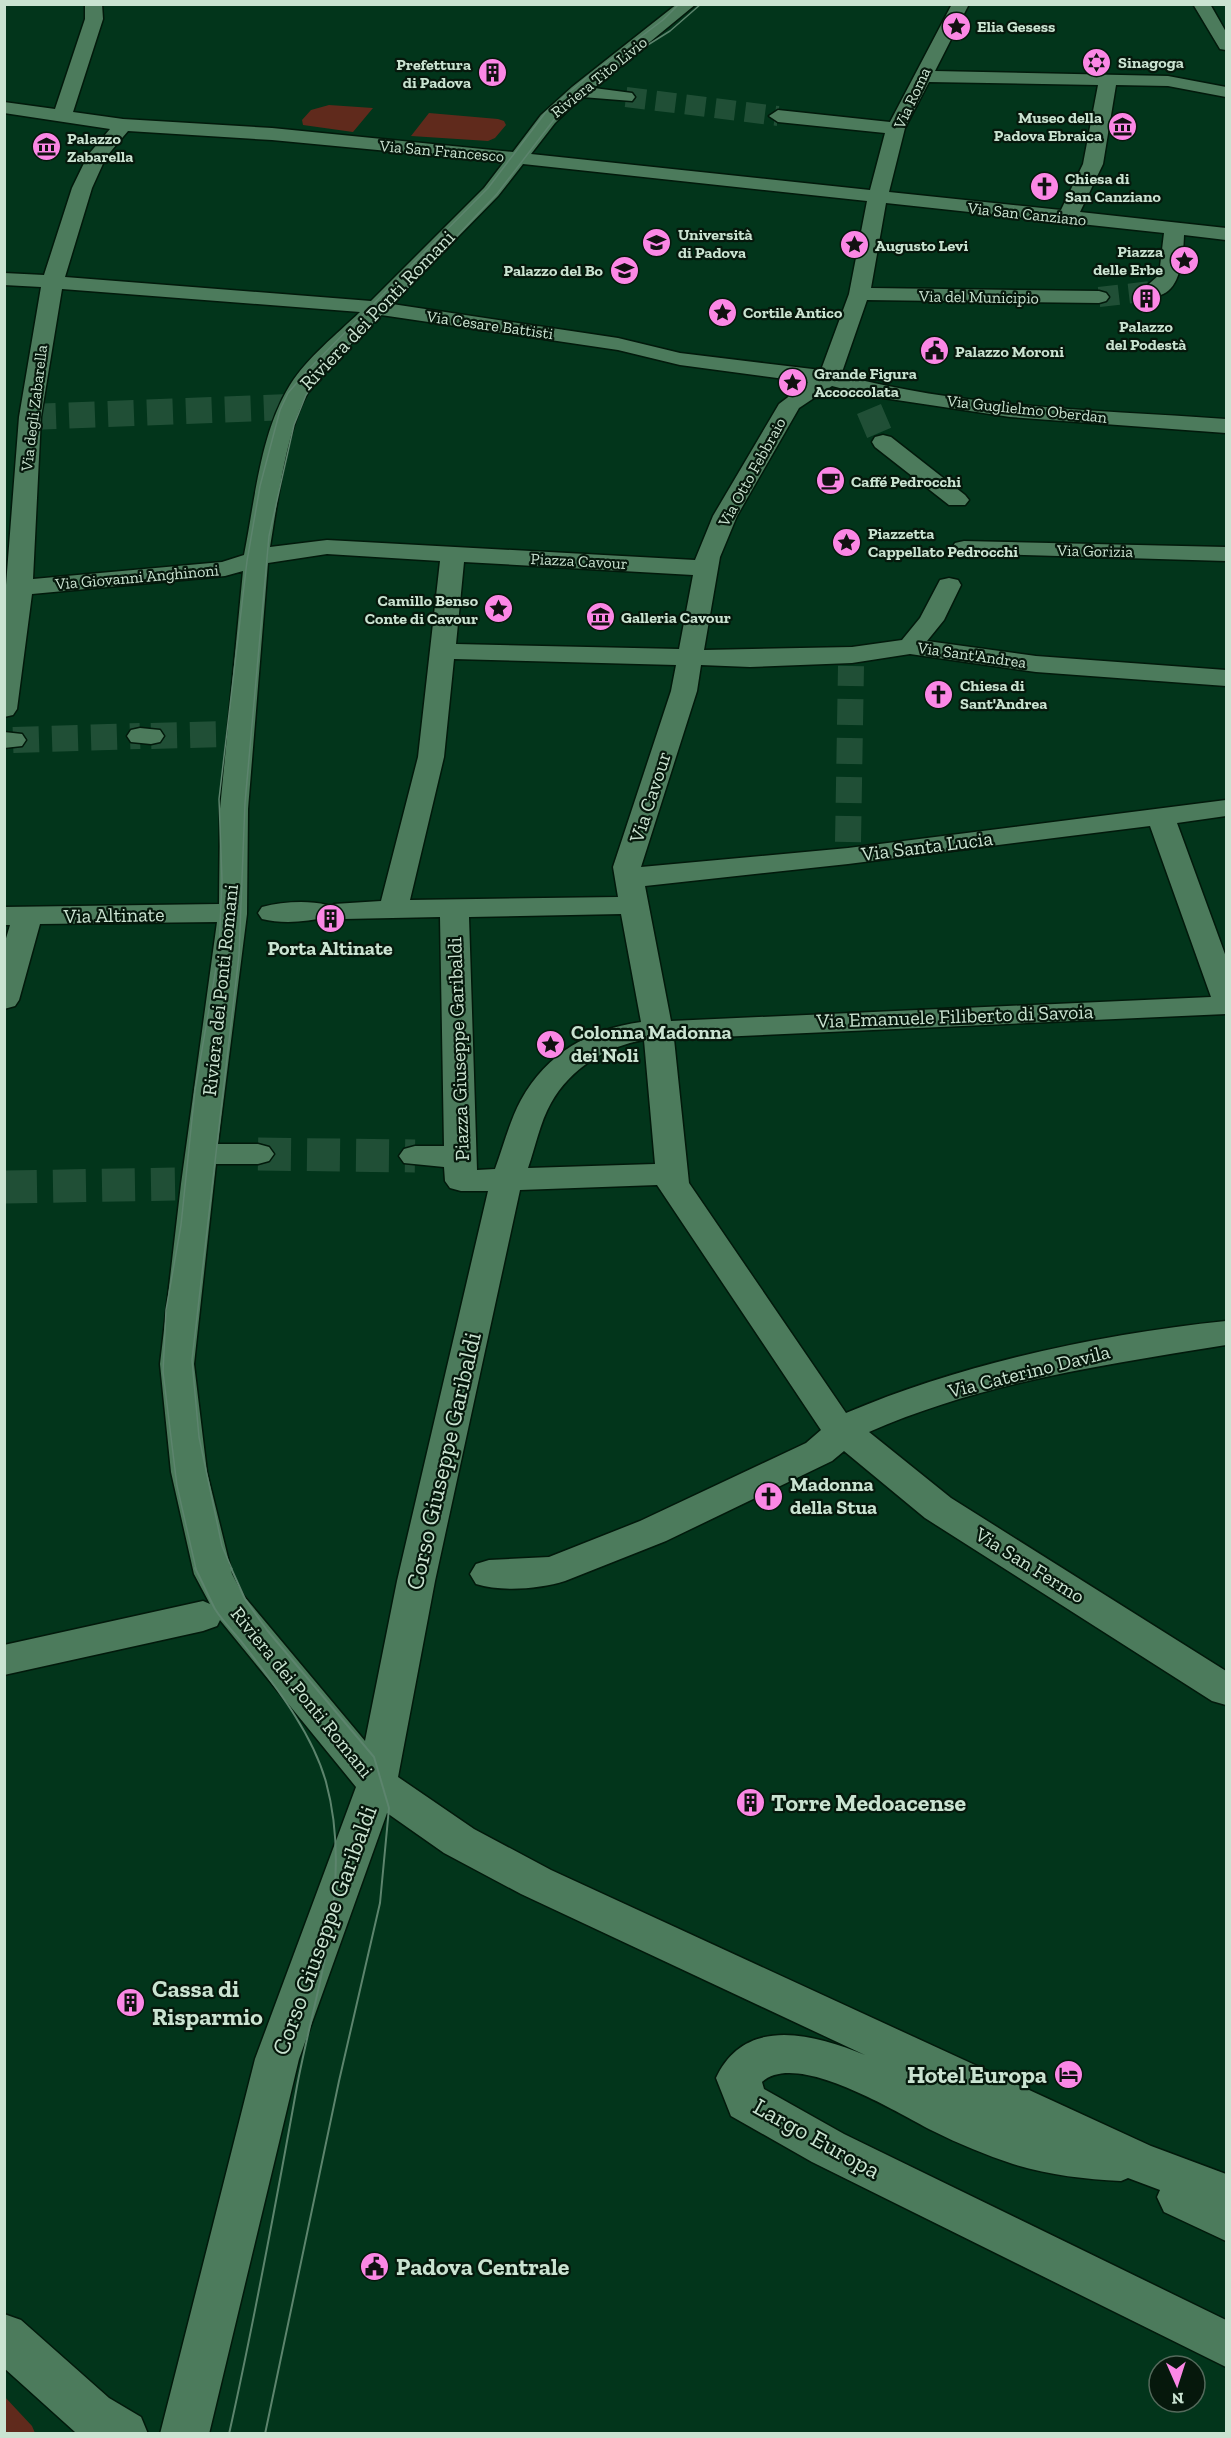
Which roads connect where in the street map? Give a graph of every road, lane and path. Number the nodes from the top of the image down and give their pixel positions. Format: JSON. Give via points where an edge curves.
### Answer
{"nodes":[{"id":1,"x":93,"y":4,"type":"edge"},
{"id":2,"x":688,"y":4,"type":"edge"},
{"id":3,"x":961,"y":4,"type":"edge"},
{"id":4,"x":1201,"y":4,"type":"edge"},
{"id":5,"x":1224,"y":56,"type":"edge"},
{"id":6,"x":929,"y":77,"type":"junction"},
{"id":7,"x":1108,"y":80,"type":"junction"},
{"id":8,"x":1219,"y":90,"type":"edge"},
{"id":9,"x":578,"y":91,"type":"junction"},
{"id":10,"x":626,"y":97,"type":"tunnel mouth"},
{"id":11,"x":4,"y":107,"type":"edge"},
{"id":12,"x":778,"y":116,"type":"tunnel mouth"},
{"id":13,"x":62,"y":117,"type":"junction"},
{"id":14,"x":123,"y":125,"type":"junction"},
{"id":15,"x":896,"y":128,"type":"junction"},
{"id":16,"x":519,"y":158,"type":"junction"},
{"id":17,"x":879,"y":198,"type":"junction"},
{"id":18,"x":1066,"y":219,"type":"junction"},
{"id":19,"x":1174,"y":230,"type":"junction"},
{"id":20,"x":1227,"y":234,"type":"edge"},
{"id":21,"x":4,"y":279,"type":"edge"},
{"id":22,"x":52,"y":284,"type":"junction"},
{"id":23,"x":1151,"y":291,"type":"tunnel mouth"},
{"id":24,"x":859,"y":294,"type":"junction"},
{"id":25,"x":1098,"y":297,"type":"tunnel mouth"},
{"id":26,"x":375,"y":308,"type":"junction"},
{"id":27,"x":829,"y":378,"type":"junction"},
{"id":28,"x":4,"y":416,"type":"edge"},
{"id":29,"x":30,"y":417,"type":"junction"},
{"id":30,"x":1227,"y":426,"type":"edge"},
{"id":31,"x":883,"y":442,"type":"tunnel mouth"},
{"id":32,"x":957,"y":500,"type":"dead end"},
{"id":33,"x":964,"y":548,"type":"dead end"},
{"id":34,"x":442,"y":553,"type":"junction"},
{"id":35,"x":1227,"y":554,"type":"edge"},
{"id":36,"x":256,"y":558,"type":"junction"},
{"id":37,"x":707,"y":562,"type":"junction"},
{"id":38,"x":949,"y":585,"type":"dead end"},
{"id":39,"x":20,"y":588,"type":"junction"},
{"id":40,"x":910,"y":646,"type":"junction"},
{"id":41,"x":442,"y":651,"type":"junction"},
{"id":42,"x":690,"y":658,"type":"junction"},
{"id":43,"x":1227,"y":678,"type":"edge"},
{"id":44,"x":4,"y":709,"type":"edge"},
{"id":45,"x":1227,"y":808,"type":"edge"},
{"id":46,"x":1161,"y":817,"type":"junction"},
{"id":47,"x":630,"y":892,"type":"junction"},
{"id":48,"x":442,"y":908,"type":"junction"},
{"id":49,"x":393,"y":909,"type":"junction"},
{"id":50,"x":224,"y":913,"type":"dead end"},
{"id":51,"x":272,"y":913,"type":"dead end"},
{"id":52,"x":16,"y":917,"type":"edge"},
{"id":53,"x":1227,"y":996,"type":"edge"},
{"id":54,"x":4,"y":1000,"type":"edge"},
{"id":55,"x":1227,"y":1005,"type":"edge"},
{"id":56,"x":670,"y":1028,"type":"junction"},
{"id":57,"x":258,"y":1154,"type":"tunnel mouth"},
{"id":58,"x":415,"y":1156,"type":"tunnel mouth"},
{"id":59,"x":461,"y":1157,"type":"junction"},
{"id":60,"x":191,"y":1174,"type":"junction"},
{"id":61,"x":508,"y":1179,"type":"junction"},
{"id":62,"x":672,"y":1179,"type":"junction"},
{"id":63,"x":1227,"y":1334,"type":"edge"},
{"id":64,"x":841,"y":1431,"type":"junction"},
{"id":65,"x":489,"y":1574,"type":"dead end"},
{"id":66,"x":202,"y":1616,"type":"dead end"},
{"id":67,"x":4,"y":1660,"type":"edge"},
{"id":68,"x":1227,"y":1690,"type":"edge"},
{"id":69,"x":377,"y":1784,"type":"junction"},
{"id":70,"x":1135,"y":2160,"type":"junction"},
{"id":71,"x":1227,"y":2195,"type":"edge"},
{"id":72,"x":1227,"y":2220,"type":"edge"},
{"id":73,"x":4,"y":2336,"type":"edge"},
{"id":74,"x":1227,"y":2344,"type":"edge"},
{"id":75,"x":124,"y":2433,"type":"edge"},
{"id":76,"x":184,"y":2433,"type":"edge"}],
"edges":[{"from":1,"to":13,"type":"street","via":[[94,19]]},
{"from":2,"to":9,"type":"street","name":"Riviera Tito Livio"},
{"from":3,"to":6,"type":"street","name":"Via Roma"},
{"from":4,"to":5,"type":"street"},
{"from":5,"to":8,"type":"street"},
{"from":6,"to":7,"type":"street"},
{"from":6,"to":15,"type":"street","name":"Via Roma"},
{"from":7,"to":8,"type":"street","via":[[1168,81]]},
{"from":7,"to":18,"type":"street","via":[[1093,164]]},
{"from":9,"to":10,"type":"street"},
{"from":9,"to":16,"type":"street","name":"Riviera Tito Livio","via":[[548,119]]},
{"from":11,"to":13,"type":"street","name":"Via San Francesco"},
{"from":12,"to":15,"type":"street"},
{"from":13,"to":14,"type":"street","name":"Via San Francesco"},
{"from":14,"to":16,"type":"street","name":"Via San Francesco"},
{"from":14,"to":22,"type":"street","name":"Via degli Zabarella","via":[[97,155],[82,188]]},
{"from":15,"to":17,"type":"street","name":"Via Roma"},
{"from":16,"to":17,"type":"street","name":"Via San Francesco"},
{"from":16,"to":26,"type":"street","name":"Riviera dei Ponti Romani","via":[[440,246]]},
{"from":17,"to":18,"type":"street","name":"Via San Canziano"},
{"from":17,"to":24,"type":"street"},
{"from":18,"to":19,"type":"street","name":"Via San Canziano"},
{"from":19,"to":20,"type":"street"},
{"from":19,"to":23,"type":"street","via":[[1169,278],[1163,287]]},
{"from":21,"to":22,"type":"street","name":"Via Cesare Battisti"},
{"from":22,"to":26,"type":"street","name":"Via Cesare Battisti","via":[[168,289]]},
{"from":22,"to":29,"type":"street","name":"Via degli Zabarella"},
{"from":24,"to":25,"type":"street","name":"Via del Municipio"},
{"from":24,"to":27,"type":"street"},
{"from":26,"to":27,"type":"street","name":"Via Cesare Battisti","via":[[618,344],[680,359]]},
{"from":26,"to":36,"type":"street","name":"Riviera dei Ponti Romani","via":[[301,385],[289,407],[272,470]]},
{"from":27,"to":30,"type":"street","name":"Via Guglielmo Oberdan","via":[[869,399]]},
{"from":27,"to":37,"type":"street","name":"Via Otto Febbraio","via":[[790,404],[725,516]]},
{"from":28,"to":29,"type":"street"},
{"from":29,"to":39,"type":"street","name":"Via degli Zabarella"},
{"from":31,"to":32,"type":"street"},
{"from":33,"to":35,"type":"street","name":"Via Gorizia"},
{"from":34,"to":36,"type":"street","name":"Via Giovanni Anghinoni","via":[[327,547]]},
{"from":34,"to":37,"type":"street","name":"Piazza Cavour"},
{"from":34,"to":41,"type":"street"},
{"from":36,"to":39,"type":"street","name":"Via Giovanni Anghinoni","via":[[225,569]]},
{"from":36,"to":60,"type":"street","name":"Riviera dei Ponti Romani","via":[[235,734],[233,914]]},
{"from":37,"to":42,"type":"street"},
{"from":38,"to":40,"type":"street","via":[[931,620]]},
{"from":39,"to":44,"type":"street","name":"Via degli Zabarella"},
{"from":40,"to":42,"type":"street","name":"Via Sant'Andrea","via":[[852,661]]},
{"from":40,"to":43,"type":"street","name":"Via Sant'Andrea","via":[[1036,664]]},
{"from":41,"to":42,"type":"street"},
{"from":41,"to":49,"type":"street","via":[[431,757]]},
{"from":42,"to":47,"type":"street","name":"Via Cavour","via":[[684,691],[627,867]]},
{"from":45,"to":46,"type":"street","name":"Via Santa Lucia"},
{"from":46,"to":47,"type":"street","name":"Via Santa Lucia","via":[[848,849]]},
{"from":46,"to":53,"type":"street"},
{"from":47,"to":48,"type":"street"},
{"from":47,"to":56,"type":"street"},
{"from":48,"to":49,"type":"street"},
{"from":48,"to":59,"type":"street","name":"Piazza Giuseppe Garibaldi"},
{"from":49,"to":51,"type":"street"},
{"from":50,"to":52,"type":"street","name":"Via Altinate"},
{"from":52,"to":54,"type":"street"},
{"from":55,"to":56,"type":"street","name":"Via Emanuele Filiberto di Savoia"},
{"from":56,"to":61,"type":"street","via":[[616,1035],[568,1061],[536,1101]]},
{"from":56,"to":62,"type":"street"},
{"from":57,"to":60,"type":"street"},
{"from":58,"to":59,"type":"street"},
{"from":59,"to":61,"type":"street","name":"Piazza Giuseppe Garibaldi","via":[[461,1181]]},
{"from":60,"to":69,"type":"street","name":"Riviera dei Ponti Romani","via":[[177,1364],[189,1472],[213,1574],[241,1622]]},
{"from":61,"to":62,"type":"street","name":"Piazza Giuseppe Garibaldi"},
{"from":61,"to":69,"type":"street","name":"Corso Giuseppe Garibaldi","via":[[416,1581]]},
{"from":62,"to":64,"type":"street","name":"Via San Fermo"},
{"from":63,"to":64,"type":"street","name":"Via Caterino Davila","via":[[1091,1353],[908,1402],[875,1413]]},
{"from":64,"to":65,"type":"street","name":"Via Caterino Davila","via":[[819,1452],[653,1531],[552,1571]]},
{"from":64,"to":68,"type":"street","name":"Via San Fermo","via":[[938,1508]]},
{"from":66,"to":67,"type":"street"},
{"from":69,"to":70,"type":"street","name":"Largo Europa","via":[[459,1841],[536,1882]]},
{"from":69,"to":76,"type":"street","name":"Corso Giuseppe Garibaldi","via":[[277,2059]]},
{"from":70,"to":71,"type":"street","name":"Largo Europa"},
{"from":70,"to":72,"type":"street","via":[[1182,2199]]},
{"from":70,"to":74,"type":"street","name":"Largo Europa","via":[[1072,2159],[999,2139],[840,2066],[792,2054],[767,2056],[746,2065],[738,2078],[747,2102],[828,2148]]},
{"from":73,"to":75,"type":"street","via":[[92,2415]]}]}
